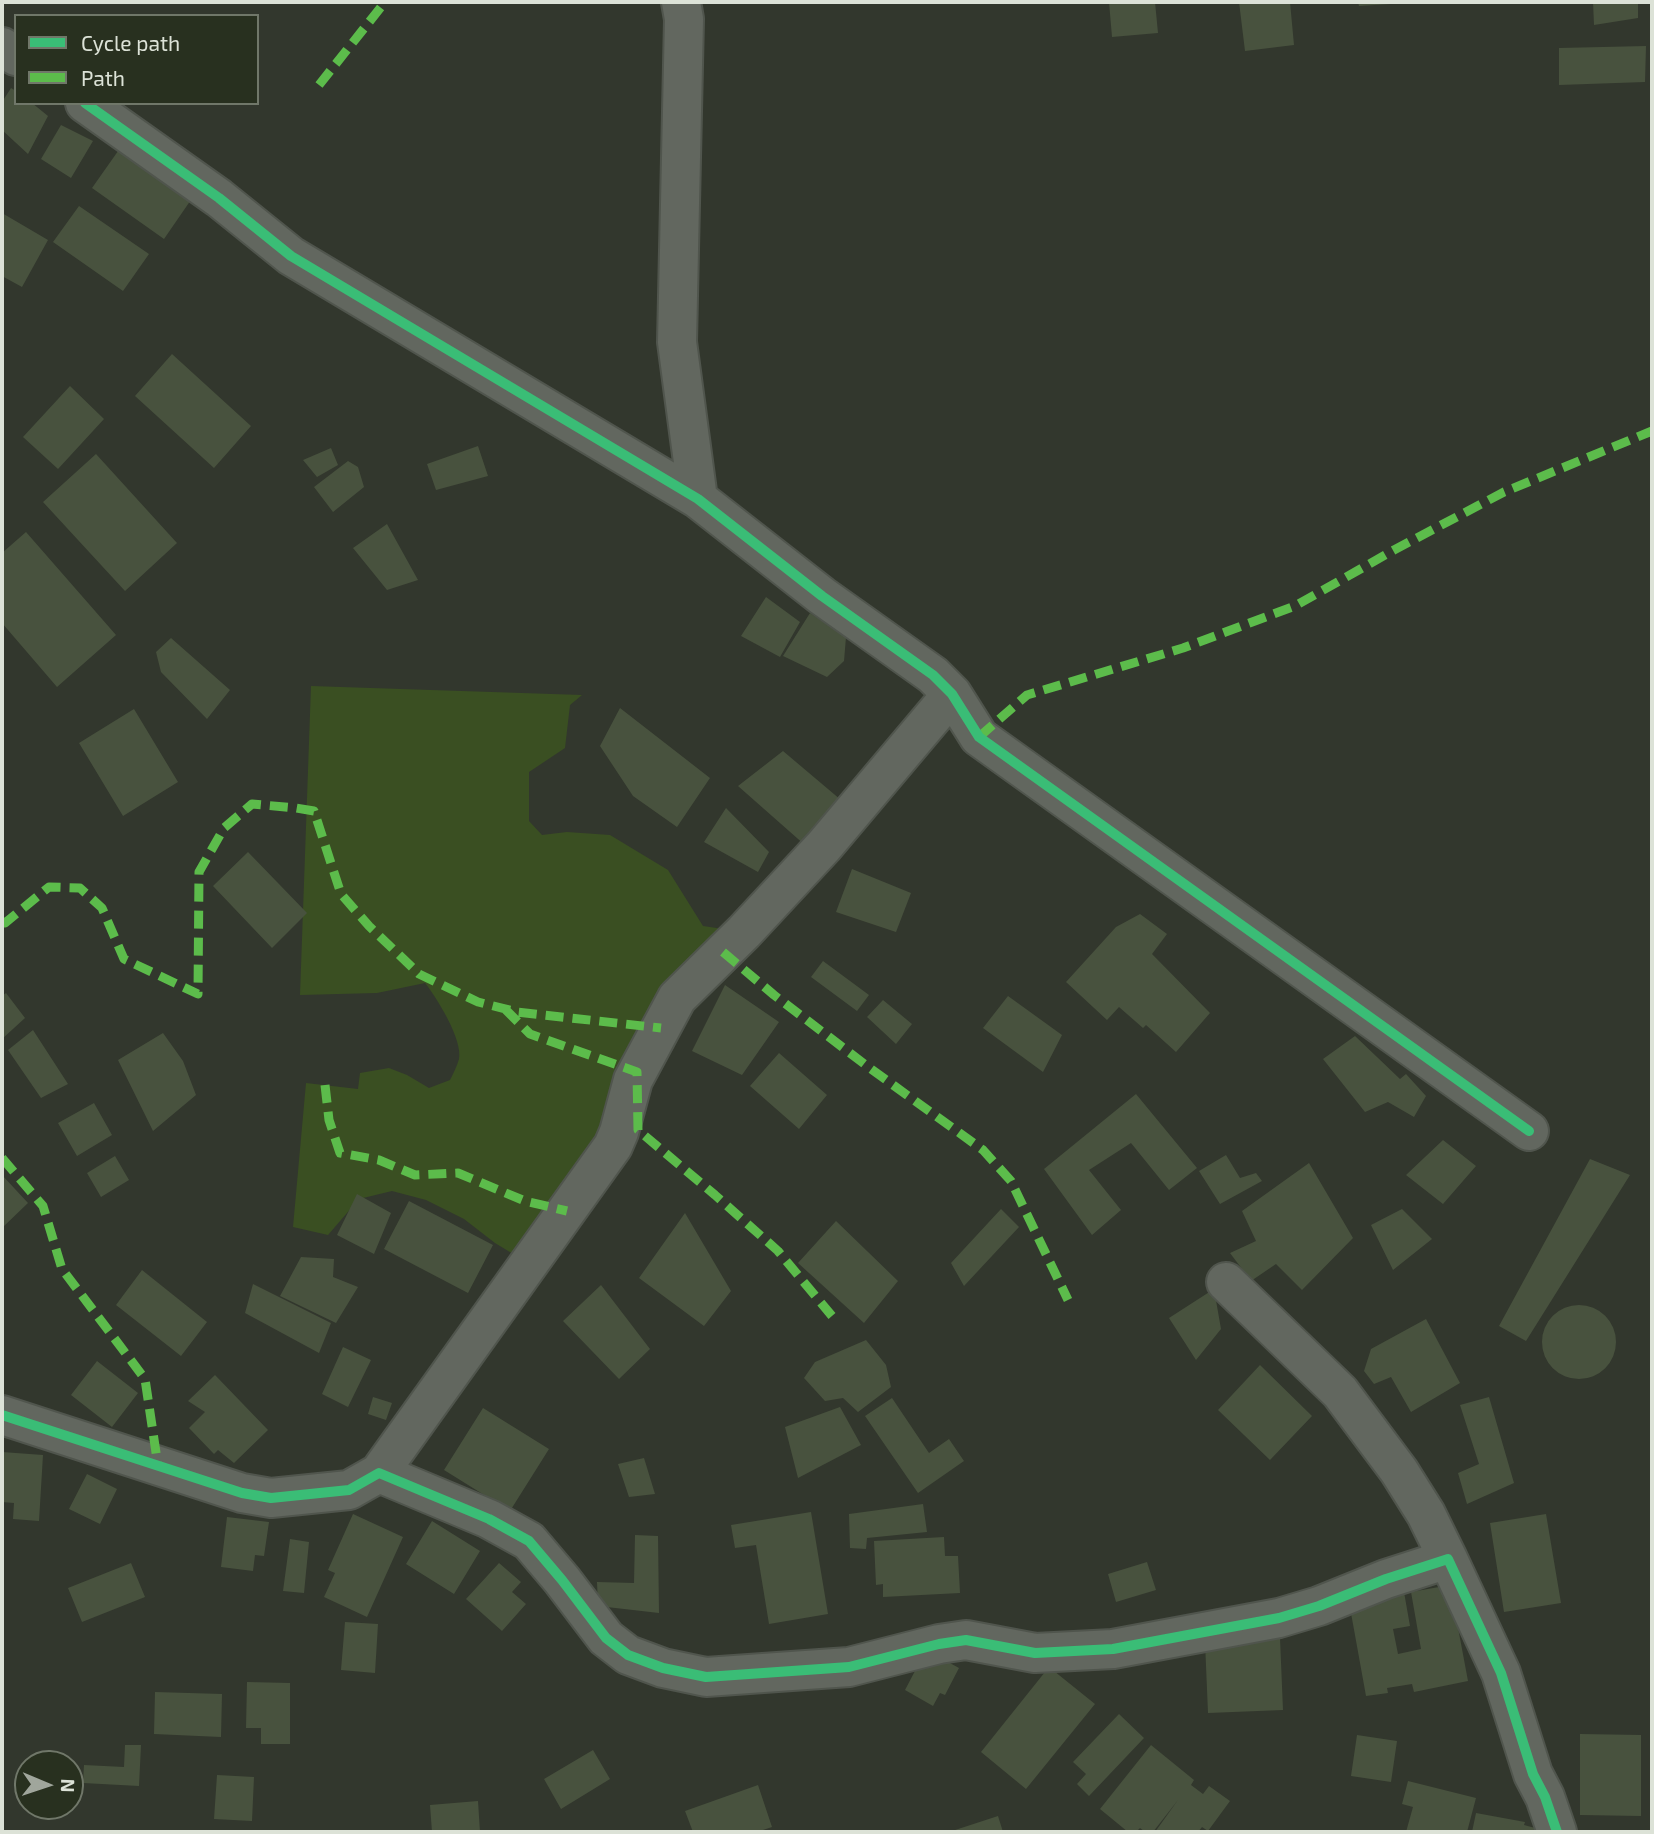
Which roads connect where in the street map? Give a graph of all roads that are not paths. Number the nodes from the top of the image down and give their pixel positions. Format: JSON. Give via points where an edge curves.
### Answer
{"nodes":[{"id":1,"x":681,"y":2,"type":"edge"},
{"id":2,"x":88,"y":105,"type":"edge"},
{"id":3,"x":698,"y":499,"type":"junction"},
{"id":4,"x":952,"y":694,"type":"junction"},
{"id":5,"x":1529,"y":1131,"type":"dead end"},
{"id":6,"x":1226,"y":1282,"type":"dead end"},
{"id":7,"x":2,"y":1415,"type":"edge"},
{"id":8,"x":379,"y":1473,"type":"junction"},
{"id":9,"x":1448,"y":1559,"type":"junction"},
{"id":10,"x":1557,"y":1832,"type":"edge"}],
"edges":[{"from":1,"to":3,"type":"street","via":[[677,342]]},
{"from":2,"to":3,"type":"street","via":[[219,198],[291,256]]},
{"from":3,"to":4,"type":"street","via":[[933,675]]},
{"from":4,"to":5,"type":"street","via":[[979,737]]},
{"from":4,"to":8,"type":"street","via":[[824,846],[677,998],[633,1080],[613,1146]]},
{"from":6,"to":9,"type":"street","via":[[1340,1392],[1399,1471]]},
{"from":7,"to":8,"type":"street","via":[[242,1493],[271,1498],[349,1490]]},
{"from":8,"to":9,"type":"street","via":[[489,1519],[529,1541],[606,1638],[628,1655],[705,1677],[849,1667],[966,1640],[1035,1653],[1112,1649],[1279,1618]]},
{"from":9,"to":10,"type":"street","via":[[1502,1674],[1533,1774]]}]}
